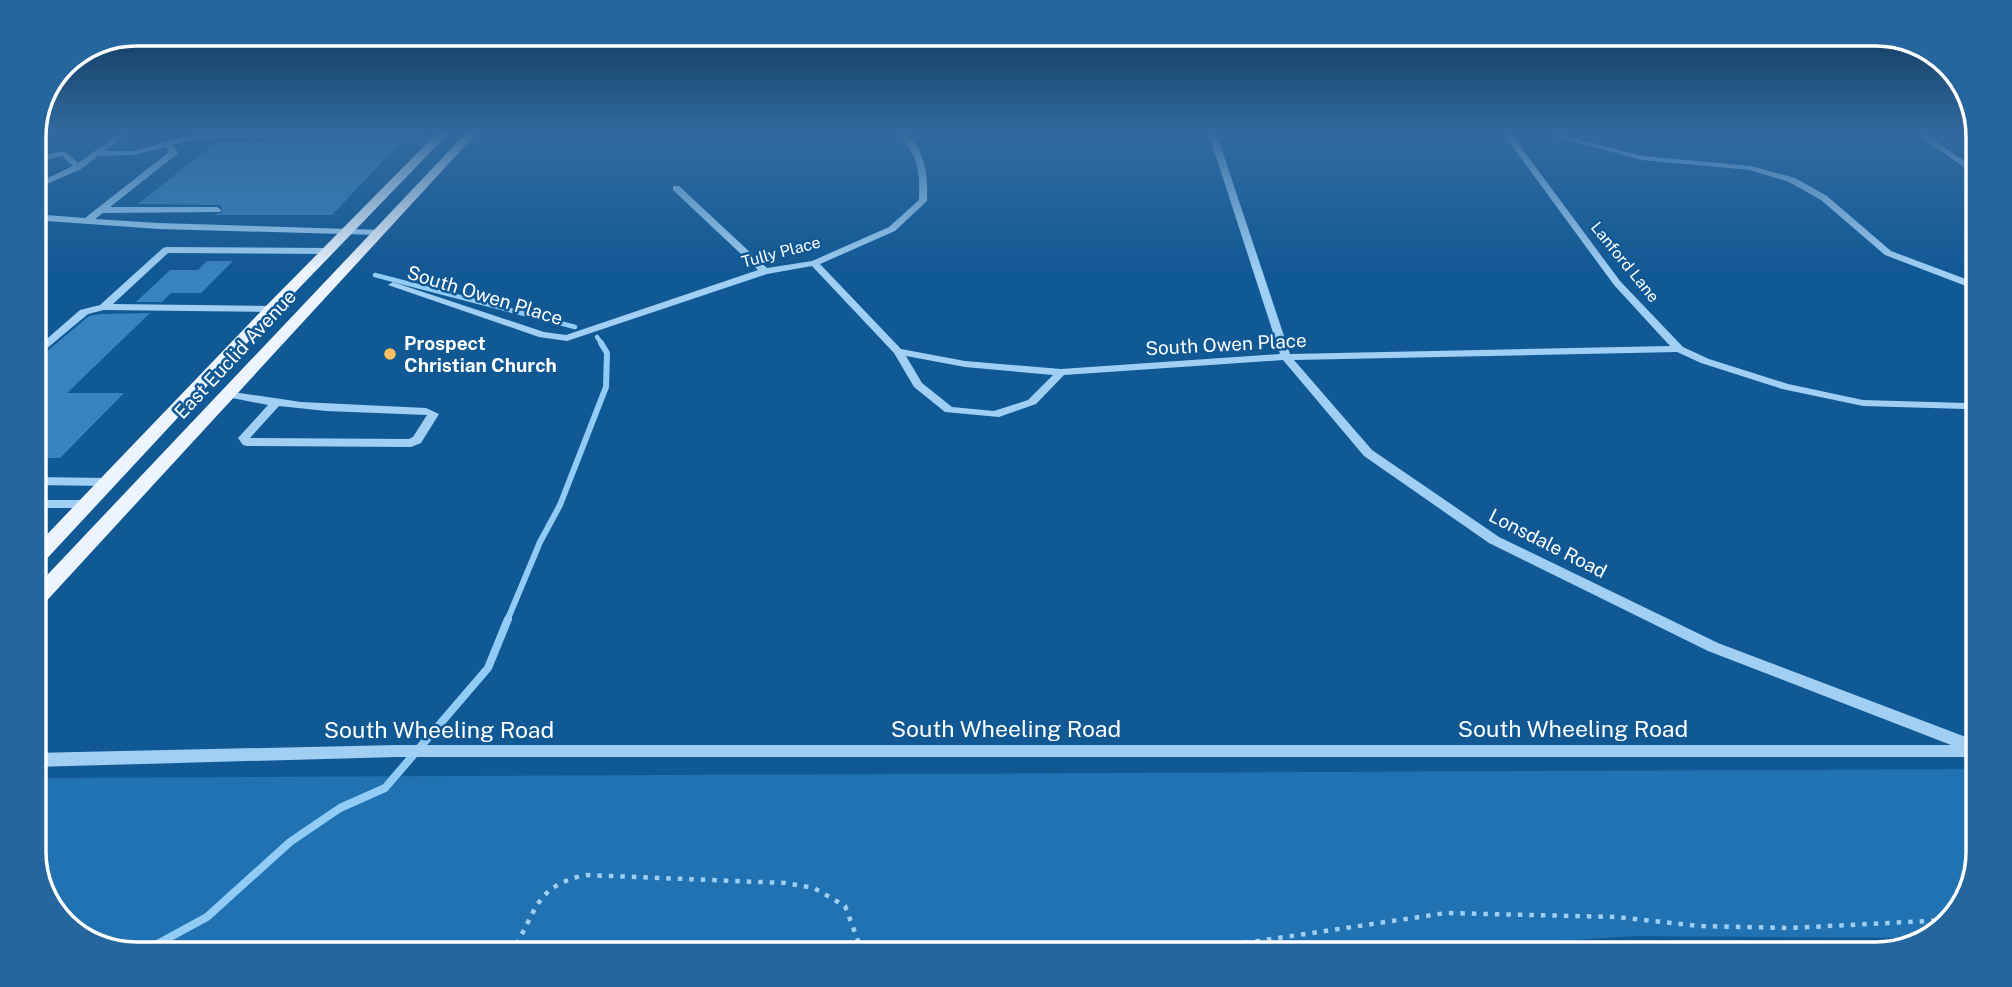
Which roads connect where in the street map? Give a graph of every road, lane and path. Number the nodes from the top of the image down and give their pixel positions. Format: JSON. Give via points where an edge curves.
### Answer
{"nodes":[{"id":1,"x":137,"y":181,"type":"edge"},
{"id":2,"x":397,"y":181,"type":"edge"},
{"id":3,"x":427,"y":181,"type":"edge"},
{"id":4,"x":924,"y":181,"type":"edge"},
{"id":5,"x":1228,"y":181,"type":"edge"},
{"id":6,"x":1542,"y":181,"type":"edge"},
{"id":7,"x":1794,"y":181,"type":"edge"},
{"id":8,"x":676,"y":188,"type":"dead end"},
{"id":9,"x":101,"y":210,"type":"junction"},
{"id":10,"x":217,"y":210,"type":"dead end"},
{"id":11,"x":46,"y":218,"type":"edge"},
{"id":12,"x":87,"y":221,"type":"junction"},
{"id":13,"x":348,"y":231,"type":"junction"},
{"id":14,"x":379,"y":232,"type":"junction"},
{"id":15,"x":329,"y":251,"type":"junction"},
{"id":16,"x":814,"y":263,"type":"junction"},
{"id":17,"x":765,"y":271,"type":"junction"},
{"id":18,"x":1966,"y":283,"type":"edge"},
{"id":19,"x":393,"y":285,"type":"dead end"},
{"id":20,"x":104,"y":307,"type":"junction"},
{"id":21,"x":271,"y":309,"type":"junction"},
{"id":22,"x":567,"y":338,"type":"joint"},
{"id":23,"x":46,"y":346,"type":"edge"},
{"id":24,"x":1679,"y":349,"type":"junction"},
{"id":25,"x":898,"y":351,"type":"junction"},
{"id":26,"x":1286,"y":357,"type":"junction"},
{"id":27,"x":1061,"y":372,"type":"junction"},
{"id":28,"x":226,"y":394,"type":"junction"},
{"id":29,"x":275,"y":404,"type":"junction"},
{"id":30,"x":1966,"y":406,"type":"edge"},
{"id":31,"x":46,"y":481,"type":"edge"},
{"id":32,"x":106,"y":482,"type":"junction"},
{"id":33,"x":46,"y":504,"type":"edge"},
{"id":34,"x":86,"y":504,"type":"junction"},
{"id":35,"x":46,"y":547,"type":"edge"},
{"id":36,"x":46,"y":589,"type":"edge"},
{"id":37,"x":1966,"y":745,"type":"edge"},
{"id":38,"x":1966,"y":750,"type":"edge"},
{"id":39,"x":46,"y":760,"type":"edge"},
{"id":40,"x":1934,"y":921,"type":"edge"},
{"id":41,"x":518,"y":942,"type":"edge"},
{"id":42,"x":858,"y":942,"type":"edge"},
{"id":43,"x":1251,"y":942,"type":"edge"}],
"edges":[{"from":1,"to":9,"type":"street"},
{"from":2,"to":13,"type":"main road","name":"East Euclid Avenue"},
{"from":3,"to":14,"type":"main road","name":"East Euclid Avenue"},
{"from":4,"to":16,"type":"street","name":"Tully Place","via":[[923,201],[892,229]]},
{"from":5,"to":26,"type":"street","name":"Lonsdale Road"},
{"from":6,"to":24,"type":"street","name":"Lanford Lane","via":[[1617,283]]},
{"from":7,"to":18,"type":"street","via":[[1824,198],[1888,253]]},
{"from":8,"to":17,"type":"street"},
{"from":9,"to":10,"type":"street"},
{"from":9,"to":12,"type":"street"},
{"from":11,"to":12,"type":"street"},
{"from":12,"to":13,"type":"street"},
{"from":13,"to":14,"type":"street"},
{"from":13,"to":15,"type":"main road","name":"East Euclid Avenue"},
{"from":14,"to":28,"type":"main road","name":"East Euclid Avenue"},
{"from":15,"to":20,"type":"street","via":[[166,250]]},
{"from":15,"to":21,"type":"main road","name":"East Euclid Avenue"},
{"from":16,"to":17,"type":"street","name":"Tully Place"},
{"from":16,"to":25,"type":"street"},
{"from":17,"to":22,"type":"street","name":"Tully Place"},
{"from":19,"to":22,"type":"street","name":"South Owen Place","via":[[543,335]]},
{"from":20,"to":21,"type":"street"},
{"from":20,"to":23,"type":"street","via":[[84,312]]},
{"from":21,"to":32,"type":"main road","name":"East Euclid Avenue"},
{"from":24,"to":26,"type":"street","name":"South Owen Place"},
{"from":24,"to":30,"type":"street","name":"Lanford Lane","via":[[1786,387],[1863,403]]},
{"from":25,"to":27,"type":"street","name":"South Owen Place","via":[[965,364]]},
{"from":25,"to":27,"type":"street","via":[[918,386],[949,410],[995,415],[1032,402]]},
{"from":26,"to":27,"type":"street","name":"South Owen Place"},
{"from":26,"to":37,"type":"street","name":"Lonsdale Road","via":[[1368,453],[1494,540],[1713,647]]},
{"from":28,"to":29,"type":"street"},
{"from":28,"to":36,"type":"main road","name":"East Euclid Avenue"},
{"from":29,"to":29,"type":"street","via":[[426,411],[433,414],[411,443],[247,442],[244,438]]},
{"from":31,"to":32,"type":"street"},
{"from":32,"to":34,"type":"main road","name":"East Euclid Avenue"},
{"from":33,"to":34,"type":"street"},
{"from":34,"to":35,"type":"main road","name":"East Euclid Avenue"},
{"from":38,"to":39,"type":"street","name":"South Wheeling Road","via":[[397,751]]},
{"from":40,"to":43,"type":"path","via":[[1790,928],[1446,913]]},
{"from":41,"to":42,"type":"path","via":[[534,905],[550,886],[567,877],[586,875],[814,888],[845,906]]}]}
